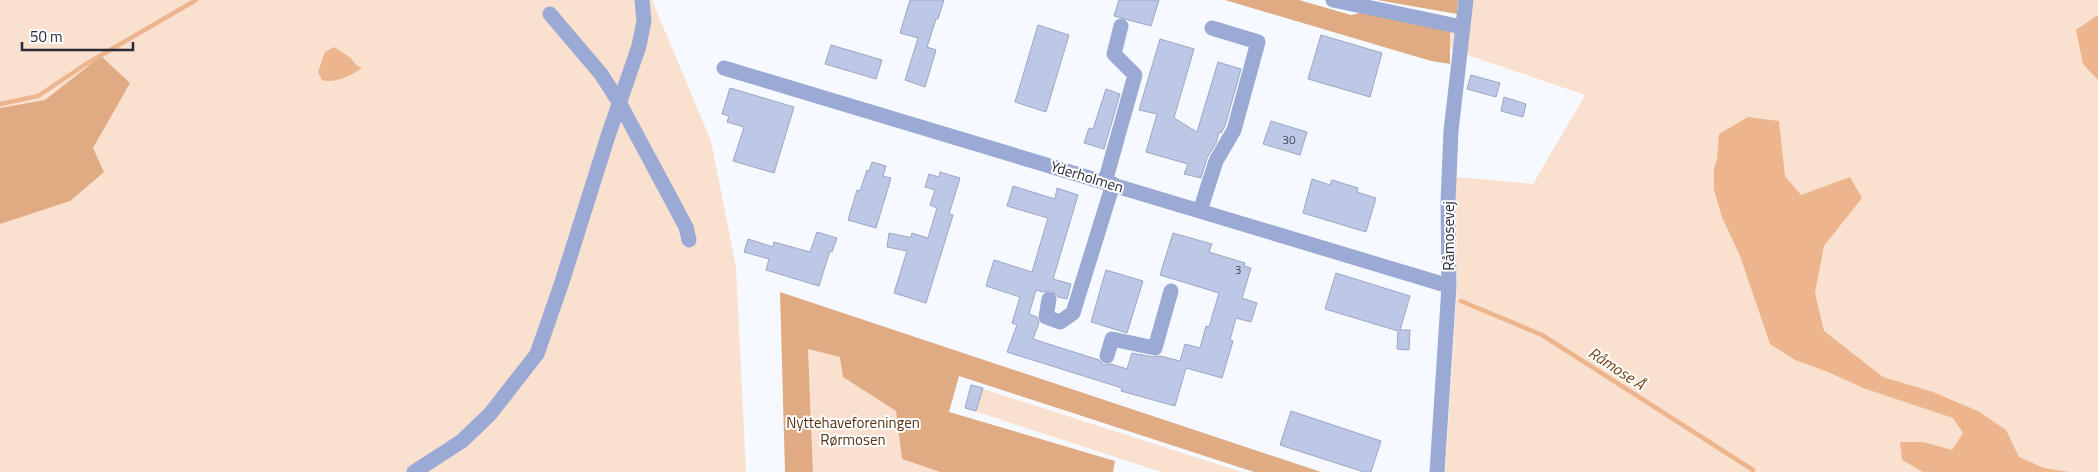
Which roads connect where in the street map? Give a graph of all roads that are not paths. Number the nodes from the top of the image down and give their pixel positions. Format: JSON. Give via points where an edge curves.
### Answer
{"nodes":[{"id":1,"x":642,"y":0,"type":"edge"},
{"id":2,"x":1333,"y":0,"type":"edge"},
{"id":3,"x":1466,"y":0,"type":"edge"},
{"id":4,"x":550,"y":14,"type":"dead end"},
{"id":5,"x":1121,"y":26,"type":"dead end"},
{"id":6,"x":1462,"y":27,"type":"junction"},
{"id":7,"x":1212,"y":28,"type":"dead end"},
{"id":8,"x":724,"y":68,"type":"dead end"},
{"id":9,"x":619,"y":102,"type":"junction"},
{"id":10,"x":1109,"y":183,"type":"junction"},
{"id":11,"x":1200,"y":211,"type":"junction"},
{"id":12,"x":689,"y":240,"type":"dead end"},
{"id":13,"x":1449,"y":286,"type":"junction"},
{"id":14,"x":1171,"y":291,"type":"dead end"},
{"id":15,"x":1049,"y":299,"type":"dead end"},
{"id":16,"x":1107,"y":356,"type":"dead end"},
{"id":17,"x":414,"y":472,"type":"edge"},
{"id":18,"x":1437,"y":472,"type":"edge"}],
"edges":[{"from":1,"to":9,"type":"street","via":[[644,22]]},
{"from":2,"to":6,"type":"street"},
{"from":3,"to":6,"type":"street","name":"Råmosevej"},
{"from":4,"to":9,"type":"street","via":[[601,74]]},
{"from":5,"to":10,"type":"street","via":[[1114,54],[1134,76]]},
{"from":6,"to":13,"type":"street","name":"Råmosevej","via":[[1451,131]]},
{"from":7,"to":11,"type":"street","via":[[1258,42],[1234,130],[1216,161]]},
{"from":8,"to":10,"type":"street","name":"Yderholmen"},
{"from":9,"to":12,"type":"street","via":[[686,227]]},
{"from":9,"to":17,"type":"street","via":[[537,354],[490,414],[462,441]]},
{"from":10,"to":11,"type":"street","name":"Yderholmen"},
{"from":10,"to":15,"type":"street","via":[[1073,313],[1060,322],[1046,317]]},
{"from":11,"to":13,"type":"street","name":"Yderholmen"},
{"from":13,"to":18,"type":"street","name":"Råmosevej"},
{"from":14,"to":16,"type":"street","via":[[1155,348],[1112,339]]}]}
